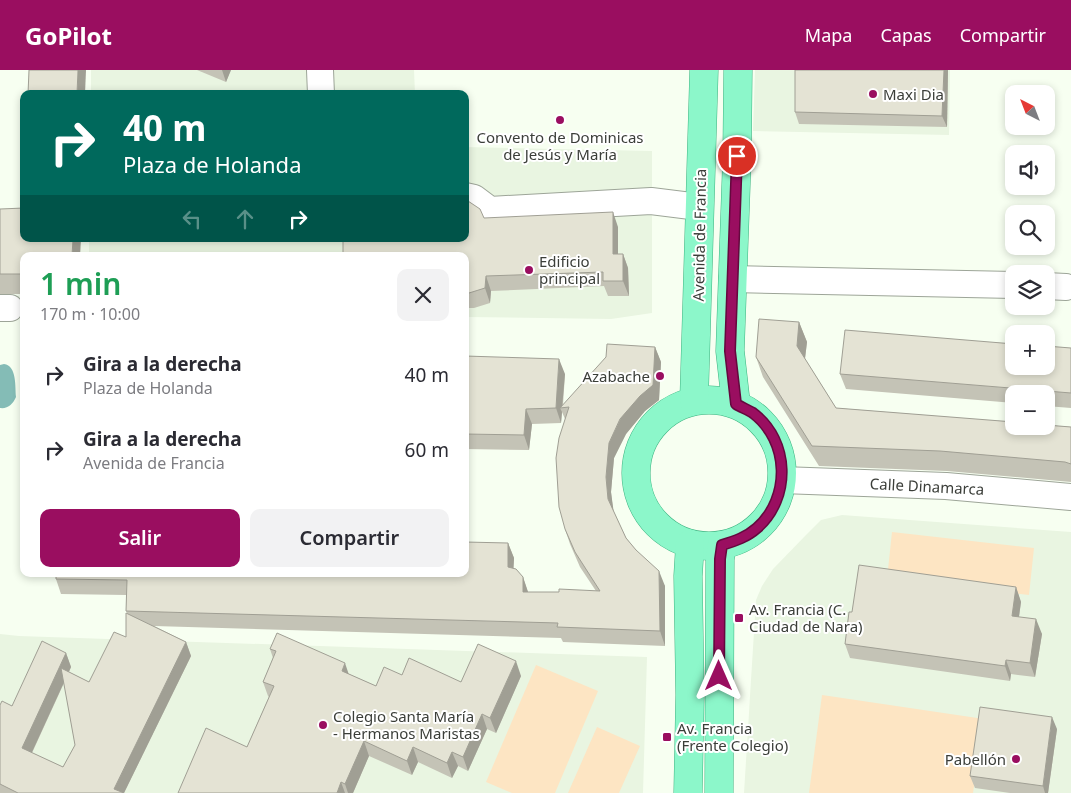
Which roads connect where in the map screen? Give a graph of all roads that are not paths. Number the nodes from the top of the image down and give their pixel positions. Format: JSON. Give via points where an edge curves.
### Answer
{"nodes":[{"id":1,"x":320,"y":70,"type":"edge"},
{"id":2,"x":704,"y":70,"type":"edge"},
{"id":3,"x":738,"y":70,"type":"edge"},
{"id":4,"x":321,"y":90,"type":"edge"},
{"id":5,"x":469,"y":197,"type":"edge"},
{"id":6,"x":699,"y":207,"type":"junction"},
{"id":7,"x":732,"y":279,"type":"junction"},
{"id":8,"x":1005,"y":285,"type":"edge"},
{"id":9,"x":694,"y":401,"type":"junction"},
{"id":10,"x":736,"y":404,"type":"junction"},
{"id":11,"x":782,"y":480,"type":"junction"},
{"id":12,"x":1071,"y":497,"type":"edge"},
{"id":13,"x":690,"y":544,"type":"junction"},
{"id":14,"x":722,"y":545,"type":"junction"},
{"id":15,"x":688,"y":793,"type":"edge"},
{"id":16,"x":719,"y":793,"type":"edge"}],
"edges":[{"from":1,"to":4,"type":"street"},
{"from":2,"to":6,"type":"main road","name":"Avenida de Francia"},
{"from":3,"to":7,"type":"main road"},
{"from":5,"to":6,"type":"street","via":[[490,210],[652,201]]},
{"from":6,"to":9,"type":"main road","name":"Avenida de Francia"},
{"from":7,"to":8,"type":"street"},
{"from":7,"to":10,"type":"main road","via":[[730,351]]},
{"from":9,"to":10,"type":"main road"},
{"from":9,"to":13,"type":"main road","via":[[671,410],[653,426],[640,447],[636,471],[639,495],[650,517],[668,534]]},
{"from":10,"to":11,"type":"main road","via":[[766,426],[782,461]]},
{"from":11,"to":12,"type":"street","name":"Calle Dinamarca","via":[[946,486]]},
{"from":11,"to":14,"type":"main road","via":[[778,499],[763,522],[740,539]]},
{"from":13,"to":14,"type":"main road"},
{"from":13,"to":15,"type":"main road"},
{"from":14,"to":16,"type":"main road"}]}
